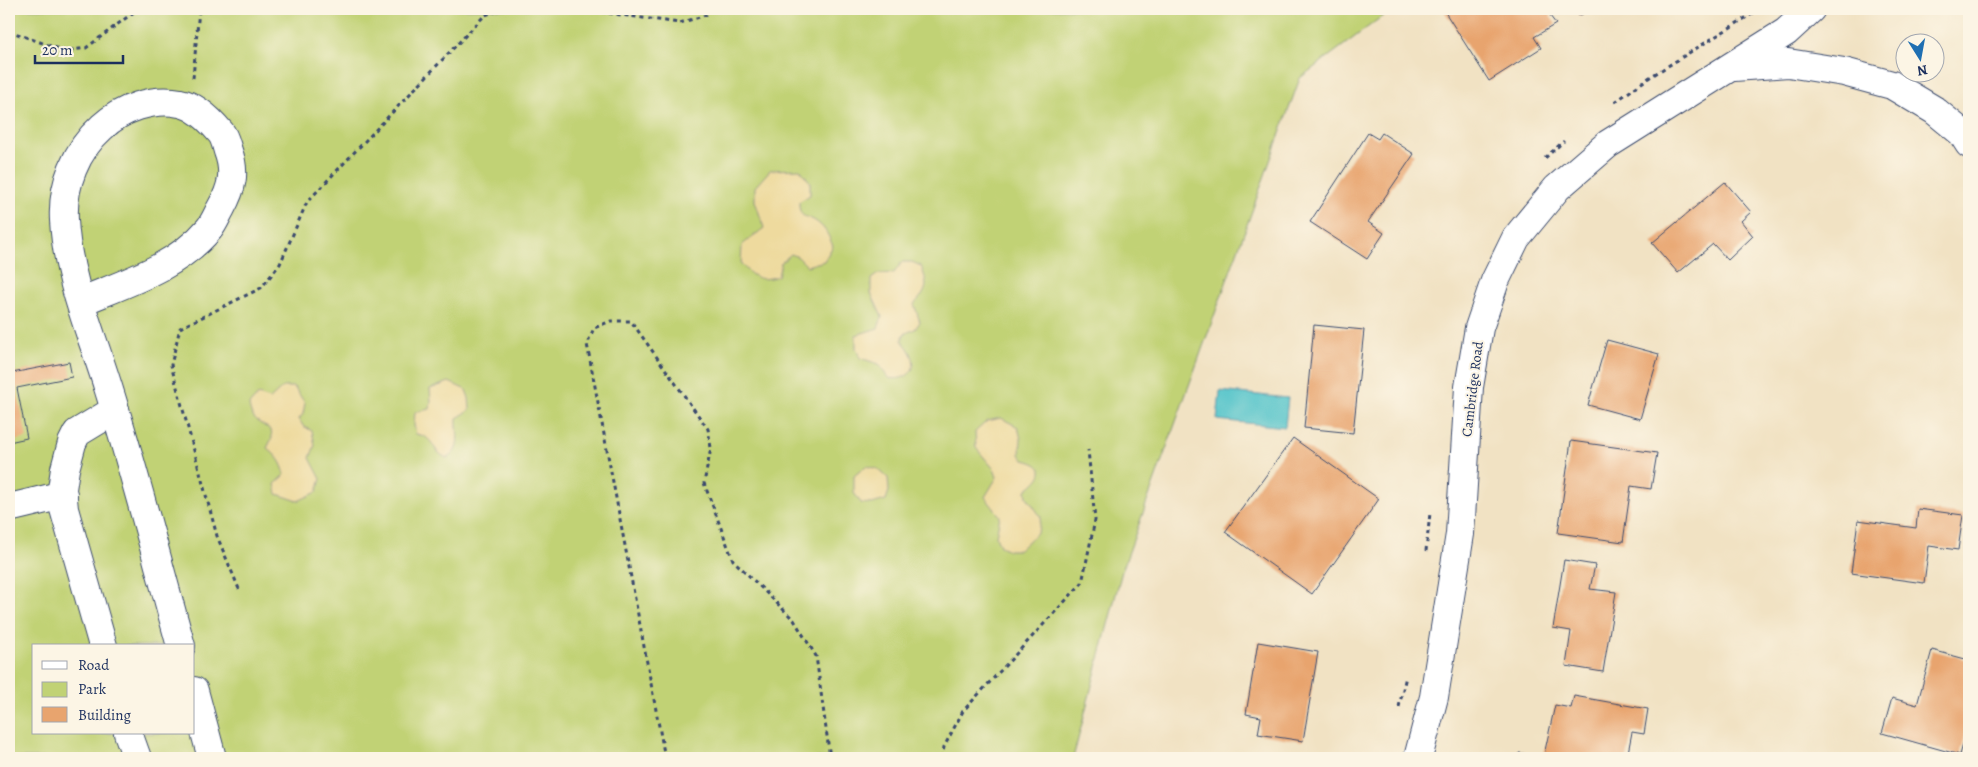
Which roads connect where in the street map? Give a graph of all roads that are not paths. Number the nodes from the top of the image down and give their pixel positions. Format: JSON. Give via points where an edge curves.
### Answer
{"nodes":[{"id":1,"x":1811,"y":9,"type":"edge"},
{"id":2,"x":1730,"y":68,"type":"junction"},
{"id":3,"x":1969,"y":144,"type":"edge"},
{"id":4,"x":80,"y":302,"type":"junction"},
{"id":5,"x":115,"y":410,"type":"junction"},
{"id":6,"x":63,"y":496,"type":"junction"},
{"id":7,"x":9,"y":508,"type":"edge"},
{"id":8,"x":102,"y":644,"type":"edge"},
{"id":9,"x":180,"y":644,"type":"edge"},
{"id":10,"x":195,"y":695,"type":"edge"},
{"id":11,"x":128,"y":734,"type":"edge"},
{"id":12,"x":137,"y":758,"type":"edge"},
{"id":13,"x":212,"y":758,"type":"edge"},
{"id":14,"x":1418,"y":758,"type":"edge"}],
"edges":[{"from":1,"to":2,"type":"street","name":"Cambridge Road","via":[[1786,32]]},
{"from":2,"to":3,"type":"street","via":[[1788,63],[1844,72],[1892,85],[1934,110],[1962,133]]},
{"from":2,"to":14,"type":"street","name":"Cambridge Road","via":[[1608,144],[1557,188],[1516,238],[1495,281],[1480,328],[1469,387],[1460,534],[1434,697]]},
{"from":4,"to":4,"type":"street","via":[[66,250],[64,216],[67,180],[81,152],[102,127],[130,108],[155,102],[181,103],[202,114],[223,135],[234,167],[229,193],[211,228],[181,255],[147,274]]},
{"from":4,"to":5,"type":"street"},
{"from":5,"to":6,"type":"street","via":[[77,432],[65,469]]},
{"from":5,"to":9,"type":"street"},
{"from":6,"to":7,"type":"street"},
{"from":6,"to":8,"type":"street"},
{"from":10,"to":13,"type":"street"},
{"from":11,"to":12,"type":"street"}]}
